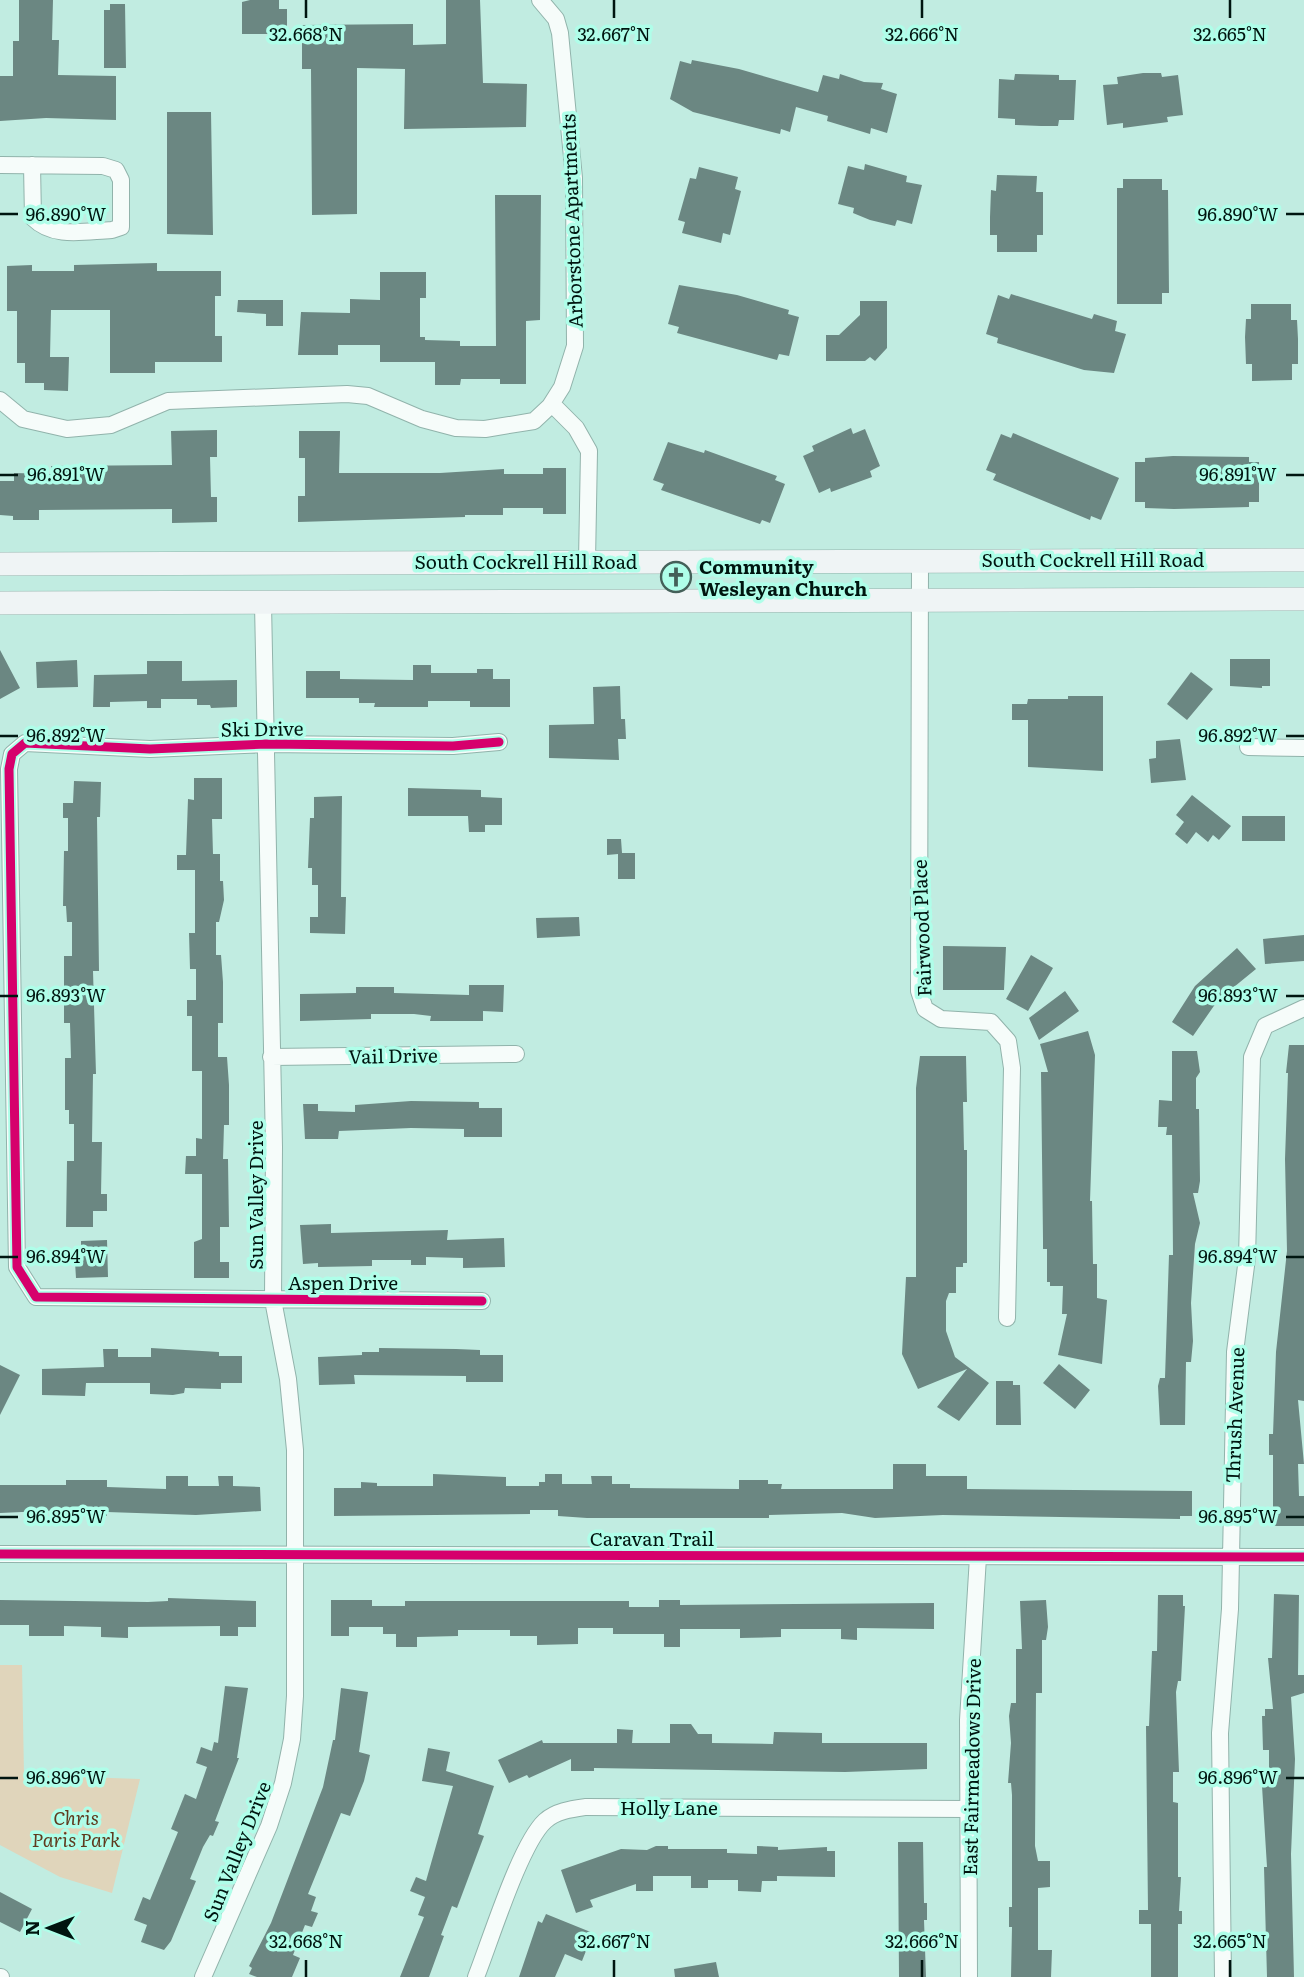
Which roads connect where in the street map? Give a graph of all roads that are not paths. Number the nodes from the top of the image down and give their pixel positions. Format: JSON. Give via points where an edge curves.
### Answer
{"nodes":[{"id":1,"x":540,"y":0,"type":"edge"},
{"id":2,"x":0,"y":165,"type":"edge"},
{"id":3,"x":32,"y":165,"type":"junction"},
{"id":4,"x":1,"y":404,"type":"edge"},
{"id":5,"x":552,"y":404,"type":"junction"},
{"id":6,"x":920,"y":559,"type":"junction"},
{"id":7,"x":1304,"y":560,"type":"edge"},
{"id":8,"x":587,"y":561,"type":"junction"},
{"id":9,"x":0,"y":564,"type":"edge"},
{"id":10,"x":1304,"y":599,"type":"edge"},
{"id":11,"x":919,"y":601,"type":"junction"},
{"id":12,"x":0,"y":603,"type":"edge"},
{"id":13,"x":263,"y":604,"type":"junction"},
{"id":14,"x":499,"y":741,"type":"dead end"},
{"id":15,"x":266,"y":744,"type":"junction"},
{"id":16,"x":1248,"y":747,"type":"dead end"},
{"id":17,"x":1304,"y":748,"type":"edge"},
{"id":18,"x":1304,"y":1008,"type":"edge"},
{"id":19,"x":516,"y":1054,"type":"dead end"},
{"id":20,"x":271,"y":1057,"type":"junction"},
{"id":21,"x":36,"y":1297,"type":"joint"},
{"id":22,"x":273,"y":1300,"type":"junction"},
{"id":23,"x":482,"y":1300,"type":"dead end"},
{"id":24,"x":1007,"y":1318,"type":"dead end"},
{"id":25,"x":0,"y":1554,"type":"edge"},
{"id":26,"x":295,"y":1555,"type":"junction"},
{"id":27,"x":978,"y":1557,"type":"junction"},
{"id":28,"x":1231,"y":1557,"type":"junction"},
{"id":29,"x":1304,"y":1557,"type":"edge"},
{"id":30,"x":968,"y":1809,"type":"junction"},
{"id":31,"x":203,"y":1977,"type":"edge"},
{"id":32,"x":476,"y":1977,"type":"edge"},
{"id":33,"x":969,"y":1977,"type":"edge"},
{"id":34,"x":1223,"y":1977,"type":"edge"}],
"edges":[{"from":1,"to":5,"type":"street","name":"Arborstone Apartments","via":[[556,19],[560,33],[574,178],[575,346]]},
{"from":2,"to":3,"type":"street"},
{"from":3,"to":3,"type":"street","via":[[116,170],[121,180],[121,227],[55,232],[43,227],[33,218]]},
{"from":4,"to":5,"type":"street","via":[[23,419],[77,429],[111,425],[168,401],[368,396],[422,419],[456,428],[485,429],[534,421]]},
{"from":5,"to":8,"type":"street","via":[[576,428],[589,451]]},
{"from":6,"to":7,"type":"main road","name":"South Cockrell Hill Road"},
{"from":6,"to":8,"type":"main road","name":"South Cockrell Hill Road"},
{"from":6,"to":11,"type":"street","name":"Fairwood Place"},
{"from":8,"to":9,"type":"main road","name":"South Cockrell Hill Road"},
{"from":10,"to":11,"type":"main road"},
{"from":11,"to":13,"type":"main road"},
{"from":11,"to":24,"type":"street","name":"Fairwood Place","via":[[919,991],[925,1009],[941,1018],[991,1022],[1008,1041],[1012,1068]]},
{"from":12,"to":13,"type":"main road"},
{"from":13,"to":15,"type":"street","name":"Sun Valley Drive"},
{"from":14,"to":15,"type":"street","name":"Ski Drive","via":[[453,746]]},
{"from":15,"to":20,"type":"street","name":"Sun Valley Drive"},
{"from":15,"to":21,"type":"street","name":"Ski Drive","via":[[150,749],[25,743],[12,754],[17,1254],[25,1284]]},
{"from":16,"to":17,"type":"street"},
{"from":18,"to":28,"type":"street","name":"Thrush Avenue","via":[[1265,1026],[1252,1057],[1247,1258],[1235,1352]]},
{"from":19,"to":20,"type":"street","name":"Vail Drive"},
{"from":20,"to":22,"type":"street","name":"Sun Valley Drive"},
{"from":21,"to":22,"type":"street","name":"Aspen Drive"},
{"from":22,"to":23,"type":"street","name":"Aspen Drive"},
{"from":22,"to":26,"type":"street","name":"Sun Valley Drive","via":[[295,1450]]},
{"from":25,"to":26,"type":"street","name":"Caravan Trail"},
{"from":26,"to":27,"type":"street","name":"Caravan Trail"},
{"from":26,"to":31,"type":"street","name":"Sun Valley Drive","via":[[295,1696],[283,1783],[270,1826]]},
{"from":27,"to":28,"type":"street","name":"Caravan Trail"},
{"from":27,"to":30,"type":"street","name":"East Fairmeadows Drive","via":[[968,1720]]},
{"from":28,"to":29,"type":"street","name":"Caravan Trail"},
{"from":28,"to":34,"type":"street","name":"Thrush Avenue","via":[[1220,1733]]},
{"from":30,"to":32,"type":"street","name":"Holly Lane","via":[[586,1807],[564,1811],[545,1821],[527,1846]]},
{"from":30,"to":33,"type":"street","name":"East Fairmeadows Drive"}]}
